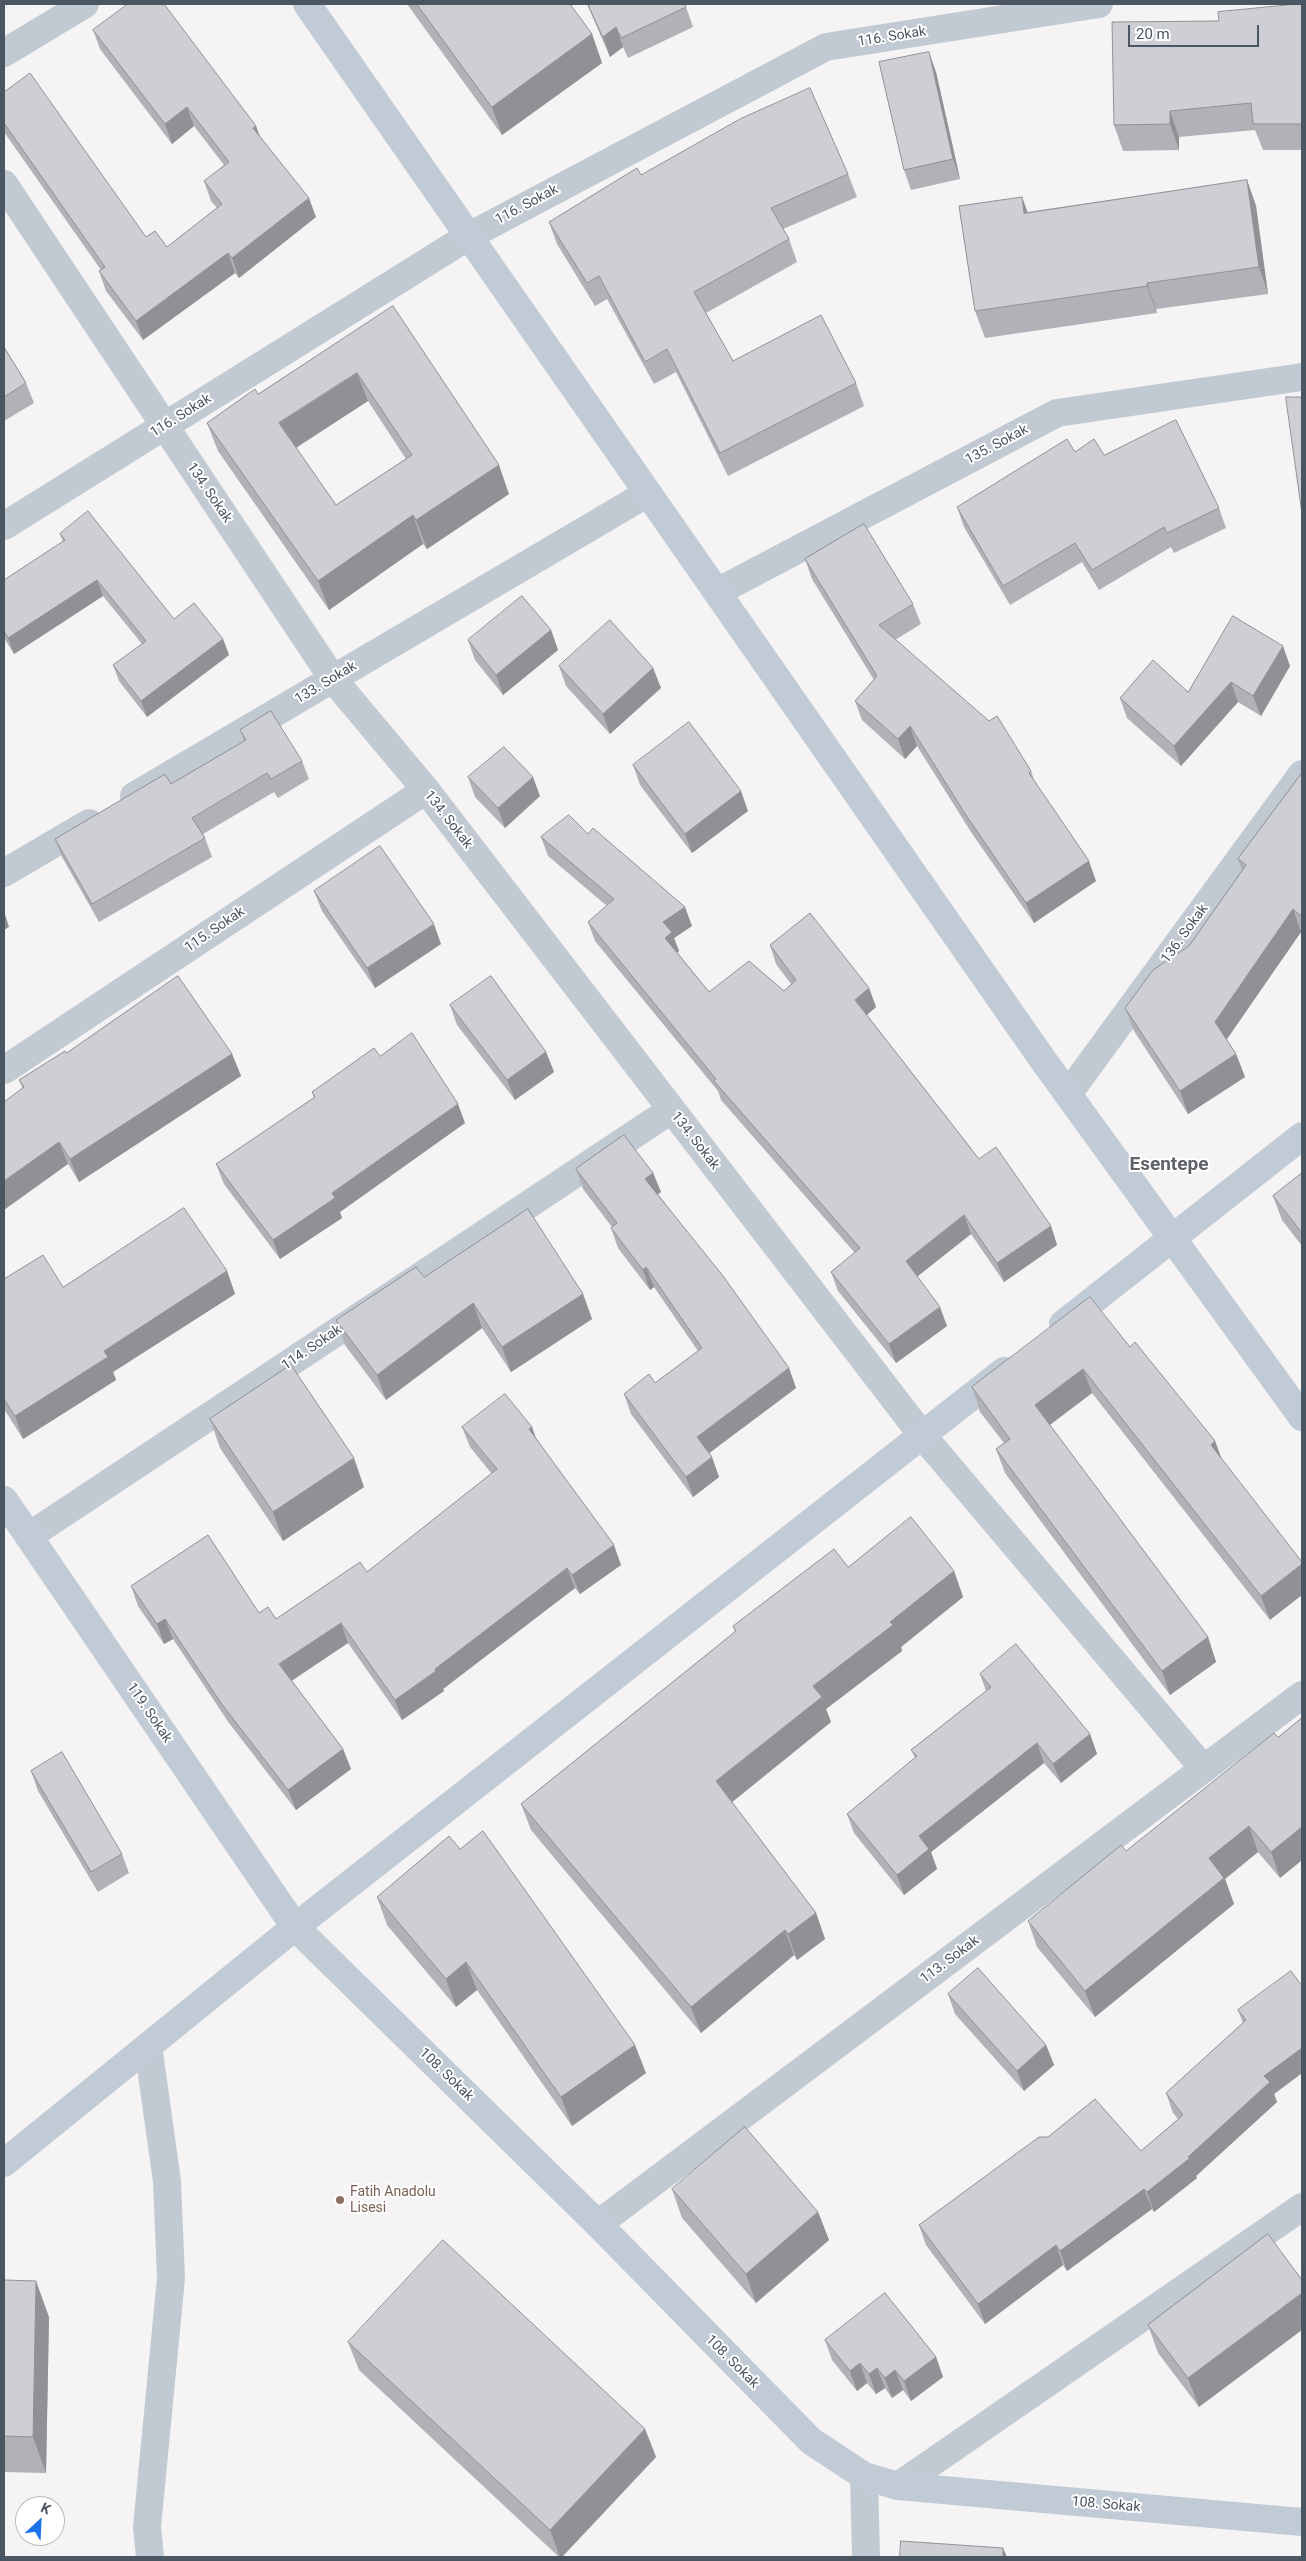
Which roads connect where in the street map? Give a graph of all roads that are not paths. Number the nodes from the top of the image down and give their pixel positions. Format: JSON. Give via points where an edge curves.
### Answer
{"nodes":[{"id":1,"x":84,"y":4,"type":"edge"},
{"id":2,"x":308,"y":4,"type":"edge"},
{"id":3,"x":1099,"y":4,"type":"edge"},
{"id":4,"x":4,"y":53,"type":"edge"},
{"id":5,"x":4,"y":184,"type":"edge"},
{"id":6,"x":469,"y":236,"type":"junction"},
{"id":7,"x":1302,"y":377,"type":"edge"},
{"id":8,"x":164,"y":426,"type":"junction"},
{"id":9,"x":648,"y":493,"type":"junction"},
{"id":10,"x":4,"y":526,"type":"edge"},
{"id":11,"x":717,"y":592,"type":"junction"},
{"id":12,"x":333,"y":679,"type":"junction"},
{"id":13,"x":1302,"y":774,"type":"edge"},
{"id":14,"x":426,"y":790,"type":"junction"},
{"id":15,"x":4,"y":873,"type":"edge"},
{"id":16,"x":4,"y":1070,"type":"edge"},
{"id":17,"x":1068,"y":1094,"type":"junction"},
{"id":18,"x":671,"y":1110,"type":"junction"},
{"id":19,"x":1302,"y":1136,"type":"edge"},
{"id":20,"x":1172,"y":1239,"type":"junction"},
{"id":21,"x":1047,"y":1337,"type":"edge"},
{"id":22,"x":1023,"y":1355,"type":"edge"},
{"id":23,"x":1302,"y":1417,"type":"edge"},
{"id":24,"x":922,"y":1435,"type":"junction"},
{"id":25,"x":4,"y":1500,"type":"edge"},
{"id":26,"x":29,"y":1536,"type":"junction"},
{"id":27,"x":1302,"y":1695,"type":"edge"},
{"id":28,"x":1204,"y":1769,"type":"junction"},
{"id":29,"x":295,"y":1927,"type":"junction"},
{"id":30,"x":148,"y":2046,"type":"junction"},
{"id":31,"x":4,"y":2163,"type":"edge"},
{"id":32,"x":1302,"y":2207,"type":"edge"},
{"id":33,"x":598,"y":2224,"type":"junction"},
{"id":34,"x":864,"y":2476,"type":"junction"},
{"id":35,"x":898,"y":2486,"type":"junction"},
{"id":36,"x":1302,"y":2522,"type":"edge"},
{"id":37,"x":150,"y":2557,"type":"edge"},
{"id":38,"x":866,"y":2557,"type":"edge"}],
"edges":[{"from":1,"to":4,"type":"street"},
{"from":2,"to":6,"type":"street"},
{"from":3,"to":6,"type":"street","name":"116. Sokak","via":[[826,48]]},
{"from":5,"to":8,"type":"street","name":"134. Sokak"},
{"from":6,"to":8,"type":"street","name":"116. Sokak"},
{"from":6,"to":9,"type":"street"},
{"from":7,"to":11,"type":"street","name":"135. Sokak","via":[[1057,413]]},
{"from":8,"to":10,"type":"street","name":"116. Sokak"},
{"from":8,"to":12,"type":"street","name":"134. Sokak"},
{"from":9,"to":11,"type":"street"},
{"from":9,"to":12,"type":"street","name":"133. Sokak"},
{"from":11,"to":17,"type":"street"},
{"from":12,"to":14,"type":"street","name":"134. Sokak"},
{"from":12,"to":15,"type":"street","name":"133. Sokak"},
{"from":13,"to":17,"type":"street","name":"136. Sokak"},
{"from":14,"to":16,"type":"street","name":"115. Sokak"},
{"from":14,"to":18,"type":"street","name":"134. Sokak"},
{"from":17,"to":20,"type":"street"},
{"from":18,"to":24,"type":"street","name":"134. Sokak"},
{"from":18,"to":26,"type":"street","name":"114. Sokak"},
{"from":19,"to":20,"type":"street"},
{"from":20,"to":21,"type":"street"},
{"from":20,"to":23,"type":"street"},
{"from":22,"to":24,"type":"street"},
{"from":24,"to":28,"type":"street","name":"134. Sokak"},
{"from":24,"to":29,"type":"street"},
{"from":25,"to":26,"type":"street","name":"119. Sokak"},
{"from":26,"to":29,"type":"street","name":"119. Sokak"},
{"from":27,"to":28,"type":"street","name":"113. Sokak"},
{"from":28,"to":33,"type":"street","name":"113. Sokak"},
{"from":29,"to":30,"type":"street"},
{"from":29,"to":33,"type":"street","name":"108. Sokak"},
{"from":30,"to":31,"type":"street"},
{"from":30,"to":37,"type":"street","via":[[167,2181],[171,2278],[147,2527]]},
{"from":32,"to":35,"type":"street"},
{"from":33,"to":34,"type":"street","name":"108. Sokak","via":[[811,2441]]},
{"from":34,"to":35,"type":"street","name":"108. Sokak"},
{"from":34,"to":38,"type":"street"},
{"from":35,"to":36,"type":"street","name":"108. Sokak"}]}
